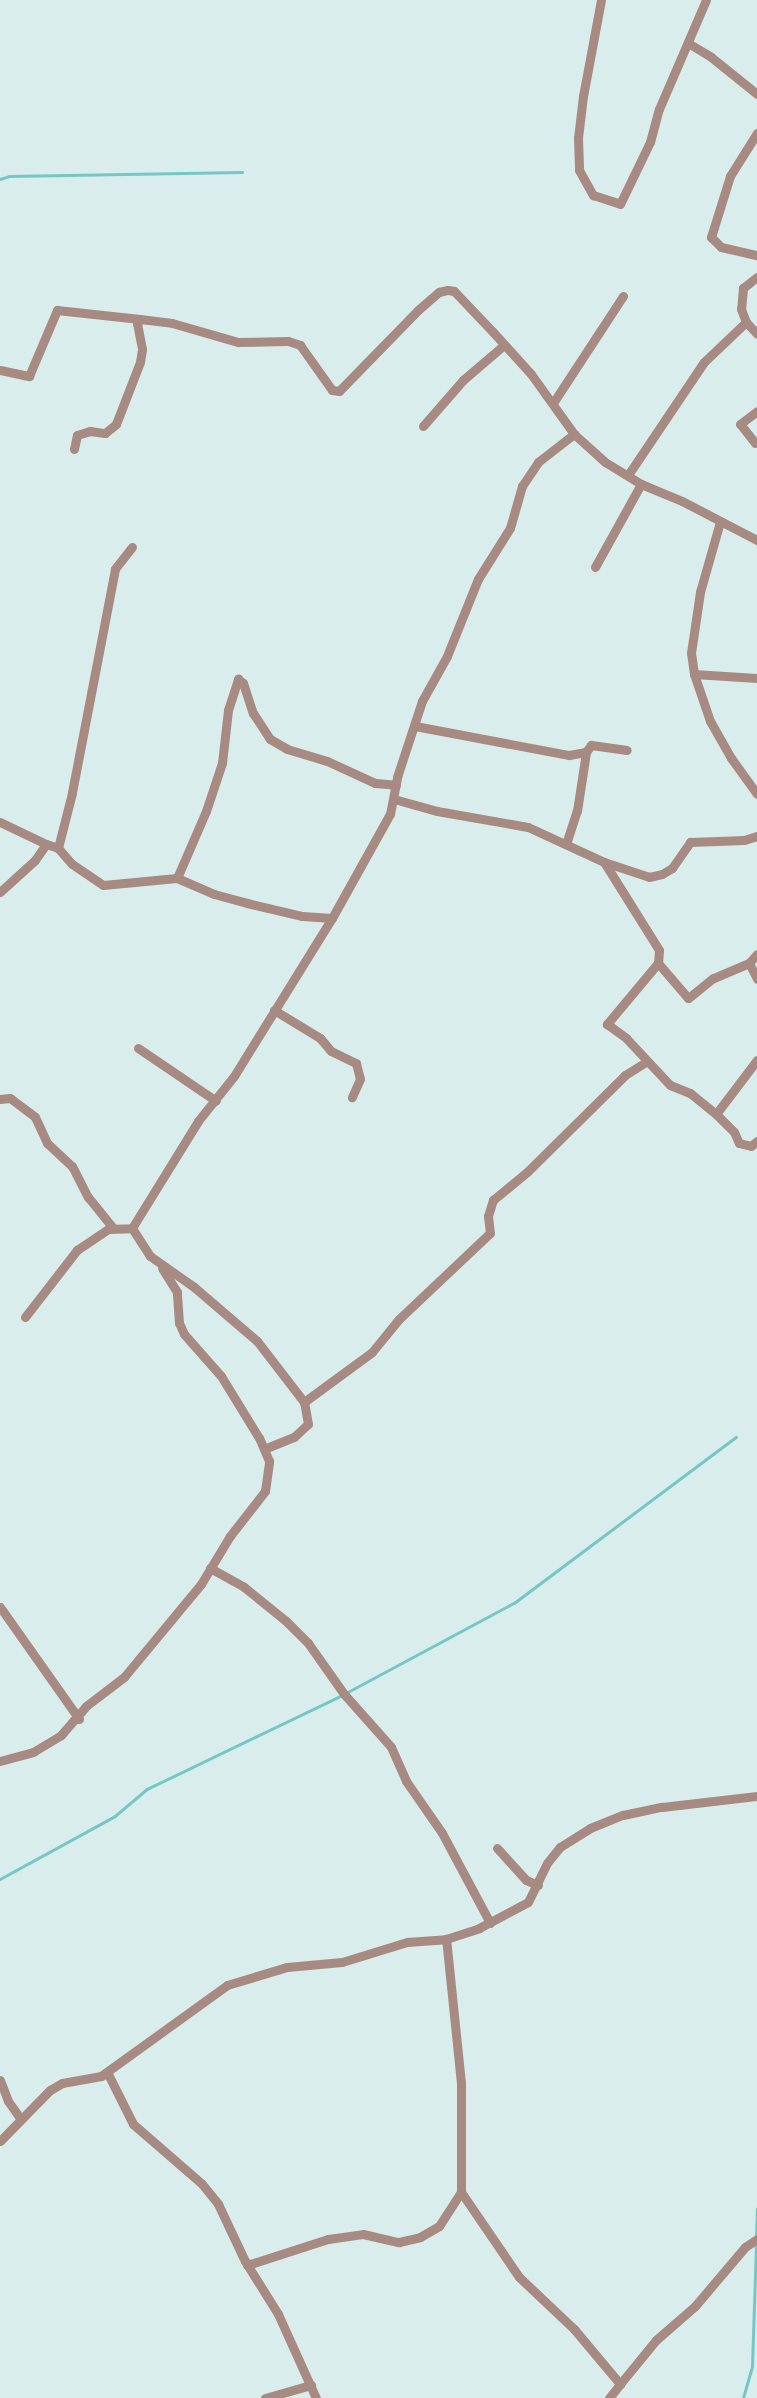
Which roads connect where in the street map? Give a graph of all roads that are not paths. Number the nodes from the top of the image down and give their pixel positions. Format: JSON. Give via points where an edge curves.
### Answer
{"nodes":[{"id":1,"x":601,"y":0,"type":"edge"},
{"id":2,"x":706,"y":0,"type":"edge"},
{"id":3,"x":688,"y":43,"type":"junction"},
{"id":4,"x":757,"y":94,"type":"edge"},
{"id":5,"x":757,"y":133,"type":"edge"},
{"id":6,"x":757,"y":255,"type":"edge"},
{"id":7,"x":757,"y":277,"type":"edge"},
{"id":8,"x":623,"y":296,"type":"dead end"},
{"id":9,"x":141,"y":319,"type":"junction"},
{"id":10,"x":746,"y":322,"type":"junction"},
{"id":11,"x":757,"y":334,"type":"edge"},
{"id":12,"x":504,"y":345,"type":"junction"},
{"id":13,"x":0,"y":370,"type":"edge"},
{"id":14,"x":553,"y":403,"type":"junction"},
{"id":15,"x":757,"y":411,"type":"edge"},
{"id":16,"x":423,"y":426,"type":"dead end"},
{"id":17,"x":574,"y":434,"type":"junction"},
{"id":18,"x":755,"y":443,"type":"dead end"},
{"id":19,"x":74,"y":449,"type":"dead end"},
{"id":20,"x":628,"y":475,"type":"junction"},
{"id":21,"x":641,"y":484,"type":"junction"},
{"id":22,"x":720,"y":522,"type":"junction"},
{"id":23,"x":757,"y":540,"type":"edge"},
{"id":24,"x":132,"y":547,"type":"dead end"},
{"id":25,"x":595,"y":567,"type":"dead end"},
{"id":26,"x":694,"y":674,"type":"junction"},
{"id":27,"x":757,"y":678,"type":"edge"},
{"id":28,"x":415,"y":726,"type":"junction"},
{"id":29,"x":627,"y":750,"type":"dead end"},
{"id":30,"x":586,"y":752,"type":"junction"},
{"id":31,"x":396,"y":785,"type":"junction"},
{"id":32,"x":757,"y":794,"type":"edge"},
{"id":33,"x":394,"y":799,"type":"junction"},
{"id":34,"x":0,"y":822,"type":"edge"},
{"id":35,"x":757,"y":836,"type":"edge"},
{"id":36,"x":46,"y":844,"type":"junction"},
{"id":37,"x":566,"y":844,"type":"junction"},
{"id":38,"x":58,"y":848,"type":"junction"},
{"id":39,"x":604,"y":862,"type":"junction"},
{"id":40,"x":177,"y":878,"type":"junction"},
{"id":41,"x":0,"y":892,"type":"edge"},
{"id":42,"x":332,"y":918,"type":"junction"},
{"id":43,"x":757,"y":954,"type":"edge"},
{"id":44,"x":658,"y":963,"type":"junction"},
{"id":45,"x":749,"y":963,"type":"junction"},
{"id":46,"x":757,"y":979,"type":"edge"},
{"id":47,"x":274,"y":1010,"type":"junction"},
{"id":48,"x":138,"y":1048,"type":"dead end"},
{"id":49,"x":757,"y":1060,"type":"edge"},
{"id":50,"x":647,"y":1061,"type":"junction"},
{"id":51,"x":352,"y":1097,"type":"dead end"},
{"id":52,"x":0,"y":1100,"type":"edge"},
{"id":53,"x":216,"y":1101,"type":"junction"},
{"id":54,"x":716,"y":1114,"type":"junction"},
{"id":55,"x":757,"y":1141,"type":"edge"},
{"id":56,"x":113,"y":1228,"type":"junction"},
{"id":57,"x":132,"y":1228,"type":"junction"},
{"id":58,"x":160,"y":1263,"type":"junction"},
{"id":59,"x":25,"y":1317,"type":"dead end"},
{"id":60,"x":304,"y":1402,"type":"junction"},
{"id":61,"x":264,"y":1449,"type":"junction"},
{"id":62,"x":210,"y":1568,"type":"junction"},
{"id":63,"x":0,"y":1607,"type":"edge"},
{"id":64,"x":79,"y":1718,"type":"junction"},
{"id":65,"x":0,"y":1761,"type":"edge"},
{"id":66,"x":757,"y":1796,"type":"edge"},
{"id":67,"x":497,"y":1848,"type":"dead end"},
{"id":68,"x":538,"y":1885,"type":"junction"},
{"id":69,"x":490,"y":1923,"type":"junction"},
{"id":70,"x":446,"y":1939,"type":"junction"},
{"id":71,"x":107,"y":2071,"type":"junction"},
{"id":72,"x":0,"y":2080,"type":"edge"},
{"id":73,"x":20,"y":2118,"type":"junction"},
{"id":74,"x":0,"y":2140,"type":"edge"},
{"id":75,"x":461,"y":2192,"type":"junction"},
{"id":76,"x":757,"y":2239,"type":"edge"},
{"id":77,"x":247,"y":2265,"type":"junction"},
{"id":78,"x":620,"y":2384,"type":"junction"},
{"id":79,"x":311,"y":2385,"type":"junction"},
{"id":80,"x":265,"y":2398,"type":"edge"},
{"id":81,"x":316,"y":2398,"type":"edge"},
{"id":82,"x":609,"y":2398,"type":"edge"}],
"edges":[{"from":1,"to":3,"type":"street","via":[[578,138],[579,170],[593,195],[620,204],[650,142]]},
{"from":2,"to":3,"type":"street"},
{"from":3,"to":4,"type":"street"},
{"from":5,"to":6,"type":"street","via":[[730,176],[711,237],[721,247]]},
{"from":7,"to":10,"type":"street","via":[[743,288],[741,309]]},
{"from":8,"to":14,"type":"street"},
{"from":9,"to":12,"type":"street","via":[[238,342],[300,345],[332,390],[339,391],[439,292],[454,291]]},
{"from":9,"to":13,"type":"street","via":[[57,310],[29,376]]},
{"from":9,"to":19,"type":"street","via":[[137,323],[141,362],[116,424],[105,433],[77,435]]},
{"from":10,"to":11,"type":"street"},
{"from":10,"to":20,"type":"street","via":[[704,362]]},
{"from":12,"to":14,"type":"street"},
{"from":12,"to":16,"type":"street","via":[[463,380]]},
{"from":14,"to":17,"type":"street"},
{"from":15,"to":18,"type":"street","via":[[740,424]]},
{"from":17,"to":20,"type":"street","via":[[605,462]]},
{"from":17,"to":28,"type":"street","via":[[538,463],[522,486],[510,528],[470,595]]},
{"from":20,"to":21,"type":"street"},
{"from":21,"to":22,"type":"street"},
{"from":21,"to":25,"type":"street"},
{"from":22,"to":23,"type":"street"},
{"from":22,"to":26,"type":"street","via":[[700,592],[691,653]]},
{"from":24,"to":38,"type":"street","via":[[115,569]]},
{"from":26,"to":27,"type":"street"},
{"from":26,"to":32,"type":"street","via":[[710,721]]},
{"from":28,"to":30,"type":"street","via":[[569,755]]},
{"from":28,"to":31,"type":"street"},
{"from":29,"to":30,"type":"street","via":[[591,745]]},
{"from":30,"to":37,"type":"street","via":[[577,811]]},
{"from":31,"to":33,"type":"street"},
{"from":31,"to":40,"type":"street","via":[[375,783],[270,739],[237,679],[222,763]]},
{"from":33,"to":37,"type":"street","via":[[528,827]]},
{"from":33,"to":42,"type":"street"},
{"from":34,"to":36,"type":"street"},
{"from":35,"to":39,"type":"street","via":[[690,842],[672,868],[649,877]]},
{"from":36,"to":38,"type":"street"},
{"from":36,"to":41,"type":"street"},
{"from":37,"to":39,"type":"street"},
{"from":38,"to":40,"type":"street","via":[[103,886]]},
{"from":39,"to":44,"type":"street","via":[[659,950]]},
{"from":40,"to":42,"type":"street","via":[[247,903]]},
{"from":42,"to":47,"type":"street"},
{"from":43,"to":45,"type":"street"},
{"from":44,"to":45,"type":"street","via":[[688,998],[713,978]]},
{"from":44,"to":50,"type":"street","via":[[607,1024]]},
{"from":45,"to":46,"type":"street"},
{"from":47,"to":51,"type":"street","via":[[356,1063],[360,1079]]},
{"from":47,"to":53,"type":"street"},
{"from":48,"to":53,"type":"street"},
{"from":49,"to":54,"type":"street"},
{"from":50,"to":54,"type":"street","via":[[670,1085],[690,1093]]},
{"from":50,"to":60,"type":"street","via":[[625,1075],[527,1172],[493,1199],[490,1233],[399,1319],[372,1352]]},
{"from":52,"to":56,"type":"street","via":[[10,1098],[35,1117],[47,1143],[72,1166],[88,1197]]},
{"from":53,"to":57,"type":"street","via":[[198,1121]]},
{"from":54,"to":55,"type":"street","via":[[742,1145]]},
{"from":56,"to":57,"type":"street"},
{"from":56,"to":59,"type":"street","via":[[77,1250]]},
{"from":57,"to":58,"type":"street"},
{"from":58,"to":60,"type":"street","via":[[257,1341]]},
{"from":58,"to":61,"type":"street","via":[[177,1292],[184,1334],[221,1376]]},
{"from":60,"to":61,"type":"street","via":[[308,1424],[294,1437]]},
{"from":61,"to":62,"type":"street","via":[[269,1461],[265,1491]]},
{"from":62,"to":64,"type":"street","via":[[124,1677],[86,1706]]},
{"from":62,"to":69,"type":"street","via":[[244,1587],[286,1621],[391,1747]]},
{"from":63,"to":64,"type":"street"},
{"from":64,"to":65,"type":"street","via":[[33,1752]]},
{"from":66,"to":68,"type":"street","via":[[662,1807],[590,1828],[560,1847]]},
{"from":67,"to":68,"type":"street","via":[[526,1880]]},
{"from":68,"to":69,"type":"street","via":[[528,1902]]},
{"from":69,"to":70,"type":"street"},
{"from":70,"to":71,"type":"street","via":[[407,1942],[342,1962],[297,1965],[227,1985]]},
{"from":70,"to":75,"type":"street","via":[[461,2083]]},
{"from":71,"to":73,"type":"street","via":[[62,2083]]},
{"from":71,"to":77,"type":"street","via":[[133,2124],[202,2184],[218,2204]]},
{"from":72,"to":73,"type":"street"},
{"from":73,"to":74,"type":"street"},
{"from":75,"to":77,"type":"street","via":[[439,2226],[420,2237],[399,2242],[363,2234],[328,2239]]},
{"from":75,"to":78,"type":"street","via":[[519,2277],[574,2329]]},
{"from":76,"to":78,"type":"street","via":[[695,2306],[656,2340]]},
{"from":77,"to":79,"type":"street","via":[[278,2314]]},
{"from":78,"to":82,"type":"street"},
{"from":79,"to":80,"type":"street"},
{"from":79,"to":81,"type":"street"}]}
